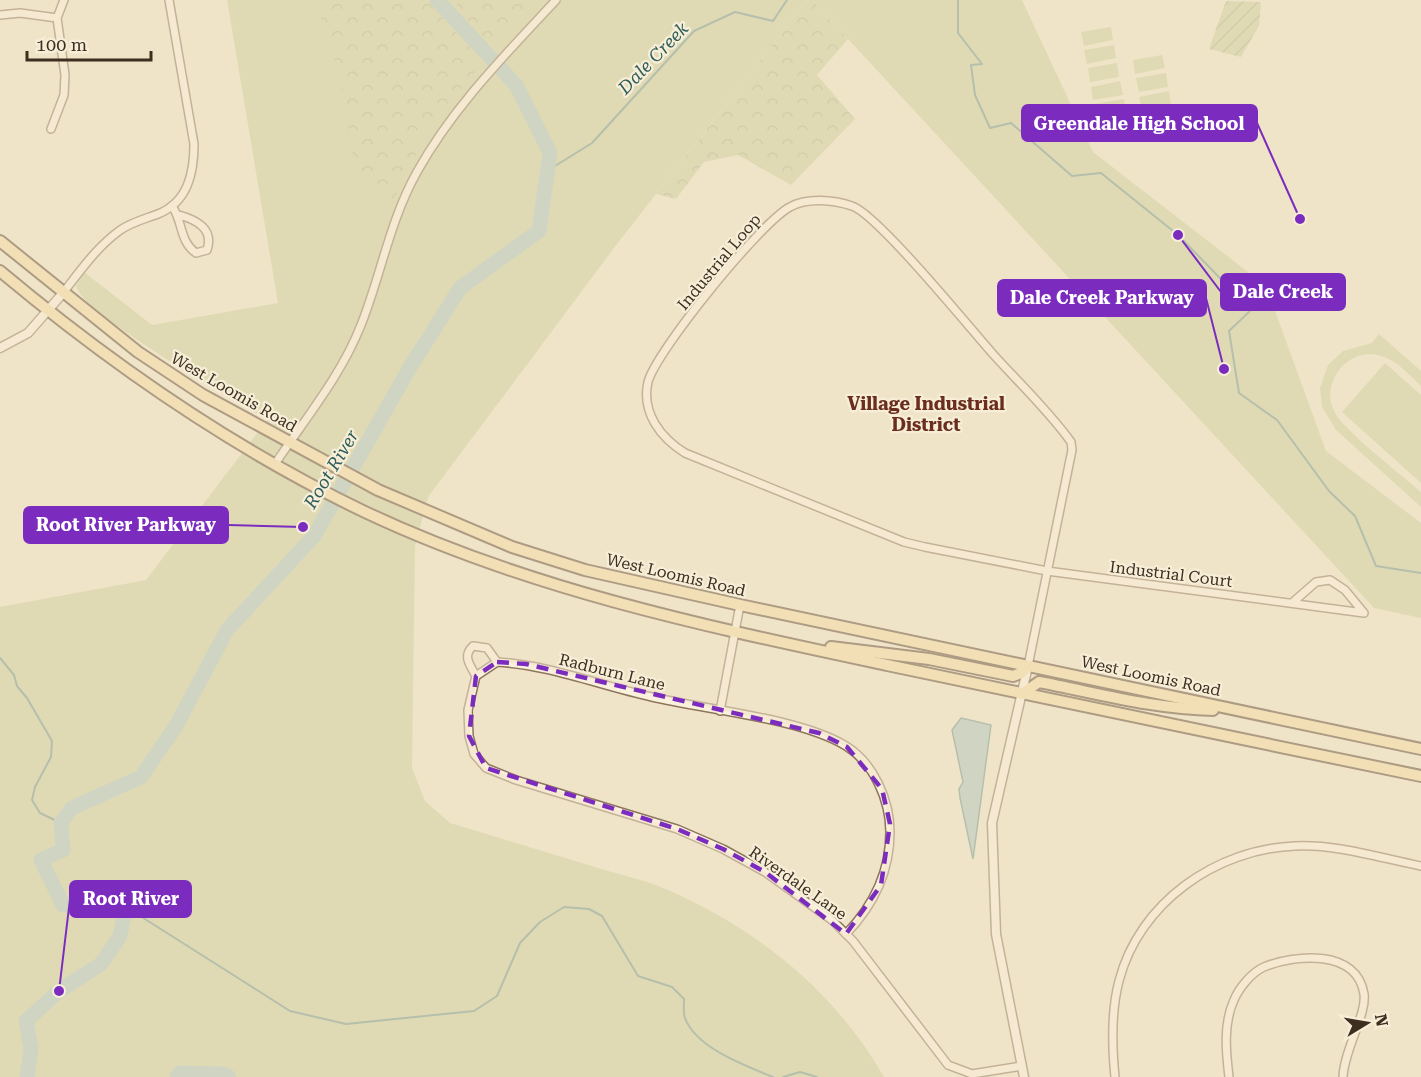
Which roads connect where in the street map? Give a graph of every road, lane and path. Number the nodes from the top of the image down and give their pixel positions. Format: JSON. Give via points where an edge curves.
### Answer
{"nodes":[{"id":1,"x":64,"y":0,"type":"edge"},
{"id":2,"x":169,"y":0,"type":"edge"},
{"id":3,"x":556,"y":0,"type":"edge"},
{"id":4,"x":0,"y":15,"type":"edge"},
{"id":5,"x":57,"y":18,"type":"junction"},
{"id":6,"x":51,"y":129,"type":"dead end"},
{"id":7,"x":172,"y":206,"type":"junction"},
{"id":8,"x":179,"y":215,"type":"junction"},
{"id":9,"x":0,"y":241,"type":"edge"},
{"id":10,"x":0,"y":271,"type":"edge"},
{"id":11,"x":63,"y":293,"type":"junction"},
{"id":12,"x":48,"y":311,"type":"junction"},
{"id":13,"x":0,"y":348,"type":"edge"},
{"id":14,"x":289,"y":443,"type":"junction"},
{"id":15,"x":275,"y":464,"type":"junction"},
{"id":16,"x":1047,"y":571,"type":"junction"},
{"id":17,"x":1292,"y":603,"type":"junction"},
{"id":18,"x":740,"y":605,"type":"junction"},
{"id":19,"x":737,"y":633,"type":"junction"},
{"id":20,"x":795,"y":645,"type":"junction"},
{"id":21,"x":497,"y":662,"type":"junction"},
{"id":22,"x":1028,"y":666,"type":"junction"},
{"id":23,"x":476,"y":676,"type":"junction"},
{"id":24,"x":1022,"y":694,"type":"junction"},
{"id":25,"x":1236,"y":710,"type":"junction"},
{"id":26,"x":720,"y":711,"type":"junction"},
{"id":27,"x":1421,"y":749,"type":"edge"},
{"id":28,"x":1421,"y":776,"type":"edge"},
{"id":29,"x":1421,"y":866,"type":"edge"},
{"id":30,"x":846,"y":934,"type":"junction"},
{"id":31,"x":1022,"y":1066,"type":"junction"},
{"id":32,"x":1024,"y":1077,"type":"edge"},
{"id":33,"x":1115,"y":1077,"type":"edge"},
{"id":34,"x":1229,"y":1077,"type":"edge"},
{"id":35,"x":1343,"y":1077,"type":"edge"}],
"edges":[{"from":1,"to":5,"type":"street"},
{"from":2,"to":7,"type":"street","via":[[194,144],[194,167],[187,187]]},
{"from":3,"to":14,"type":"street","via":[[472,91],[440,133],[415,175],[394,223],[344,365]]},
{"from":4,"to":5,"type":"street","via":[[20,13]]},
{"from":5,"to":6,"type":"street","via":[[64,95]]},
{"from":7,"to":8,"type":"street"},
{"from":7,"to":11,"type":"street","via":[[121,230]]},
{"from":8,"to":8,"type":"street","via":[[193,219],[207,231],[207,250],[196,253],[188,247]]},
{"from":9,"to":11,"type":"main road","name":"West Loomis Road"},
{"from":10,"to":12,"type":"main road"},
{"from":11,"to":12,"type":"street"},
{"from":11,"to":14,"type":"main road","name":"West Loomis Road","via":[[138,352],[203,395]]},
{"from":12,"to":13,"type":"street","via":[[28,333]]},
{"from":12,"to":15,"type":"main road","via":[[176,404]]},
{"from":14,"to":15,"type":"street"},
{"from":14,"to":18,"type":"main road","name":"West Loomis Road","via":[[382,491],[523,550],[585,570]]},
{"from":15,"to":19,"type":"main road","via":[[374,515],[527,578]]},
{"from":16,"to":16,"type":"street","name":"Industrial Loop","via":[[1072,450],[1066,434],[860,210],[818,200],[791,206],[775,216],[743,250],[658,360],[648,384],[648,403],[660,434],[685,453],[903,542]]},
{"from":16,"to":17,"type":"street","name":"Industrial Court"},
{"from":16,"to":22,"type":"street","name":"Industrial Loop"},
{"from":17,"to":17,"type":"street","name":"Industrial Court","via":[[1330,608],[1364,613],[1345,590],[1330,580],[1316,582]]},
{"from":18,"to":19,"type":"street"},
{"from":18,"to":22,"type":"main road","name":"West Loomis Road"},
{"from":19,"to":20,"type":"main road"},
{"from":19,"to":26,"type":"street"},
{"from":20,"to":22,"type":"main road","via":[[877,651],[1013,676]]},
{"from":20,"to":24,"type":"main road"},
{"from":21,"to":23,"type":"street"},
{"from":21,"to":23,"type":"street","via":[[487,648],[473,646],[467,659]]},
{"from":21,"to":26,"type":"street","name":"Radburn Lane","via":[[526,664]]},
{"from":22,"to":24,"type":"street"},
{"from":22,"to":25,"type":"main road","name":"West Loomis Road"},
{"from":23,"to":30,"type":"street","name":"Riverdale Lane","via":[[468,710],[469,736],[474,754],[486,768],[660,823],[723,849],[765,872]]},
{"from":24,"to":25,"type":"main road","via":[[1039,682],[1120,700],[1186,709]]},
{"from":24,"to":28,"type":"main road"},
{"from":24,"to":31,"type":"street","via":[[992,823],[996,934]]},
{"from":25,"to":27,"type":"main road","name":"West Loomis Road"},
{"from":26,"to":30,"type":"street","name":"Radburn Lane","via":[[819,733],[847,747],[882,789],[890,824],[888,860],[862,918]]},
{"from":29,"to":33,"type":"street","via":[[1337,848],[1296,846],[1259,849],[1219,863],[1191,880],[1164,903],[1129,954],[1119,982],[1114,1022]]},
{"from":30,"to":31,"type":"street","name":"Riverdale Lane","via":[[948,1065],[972,1074]]},
{"from":31,"to":32,"type":"street"},
{"from":34,"to":35,"type":"street","via":[[1226,1047],[1228,1016],[1234,999],[1262,968],[1311,958],[1339,962],[1355,970],[1365,996],[1343,1061]]}]}
